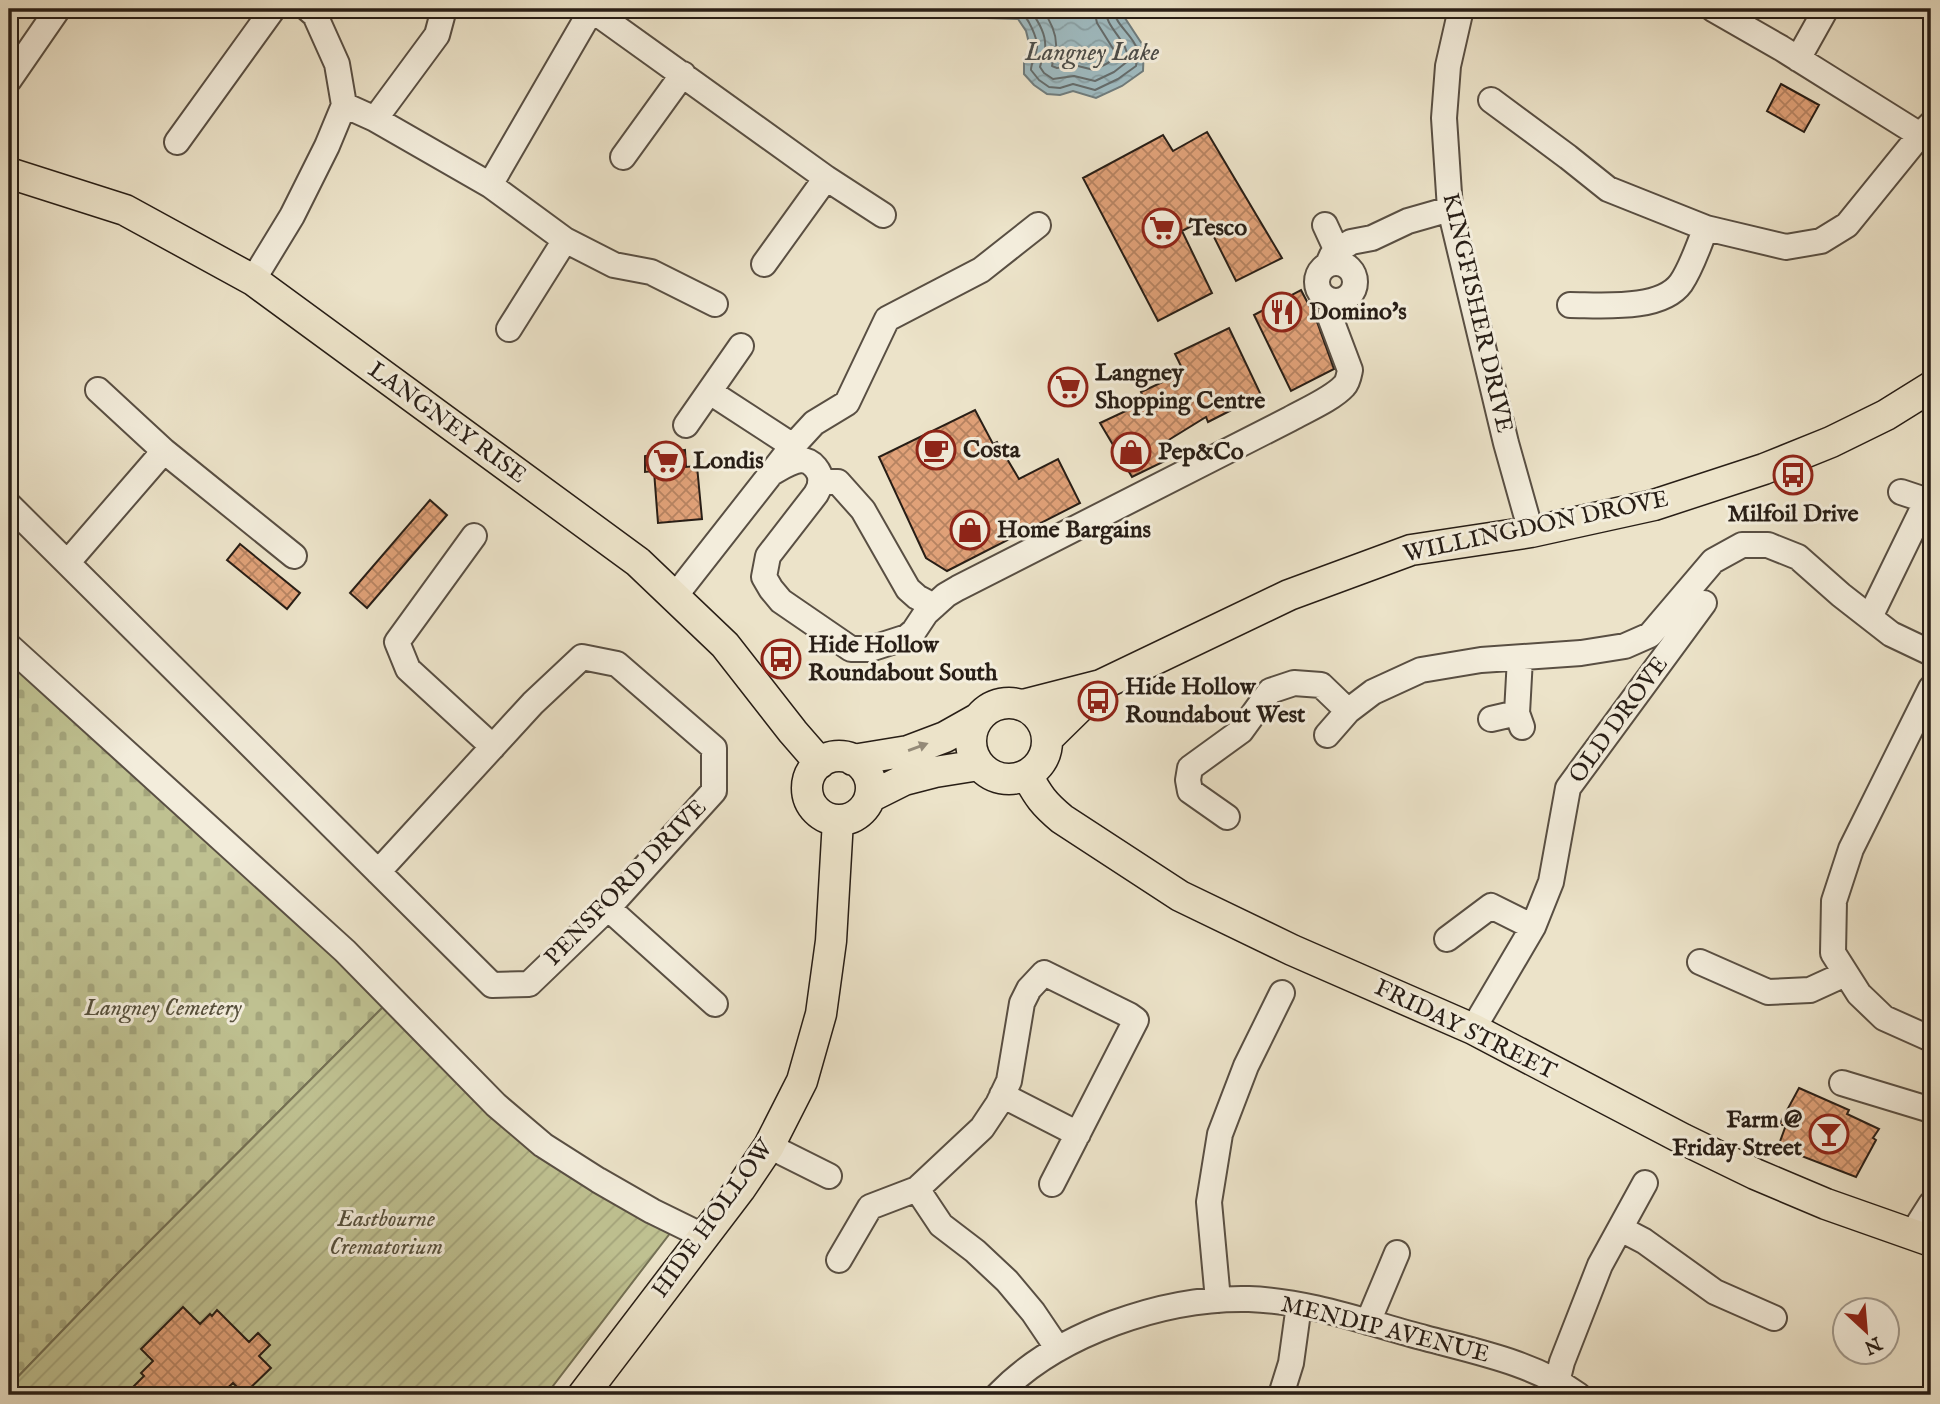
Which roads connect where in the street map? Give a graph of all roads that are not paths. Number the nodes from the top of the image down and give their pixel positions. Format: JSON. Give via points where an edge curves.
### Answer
{"nodes":[{"id":1,"x":58,"y":9,"type":"edge"},
{"id":2,"x":273,"y":9,"type":"edge"},
{"id":3,"x":444,"y":9,"type":"edge"},
{"id":4,"x":592,"y":9,"type":"edge"},
{"id":5,"x":1461,"y":9,"type":"edge"},
{"id":6,"x":1713,"y":9,"type":"edge"},
{"id":7,"x":1826,"y":9,"type":"edge"},
{"id":8,"x":314,"y":11,"type":"edge"},
{"id":9,"x":1798,"y":59,"type":"junction"},
{"id":10,"x":683,"y":74,"type":"junction"},
{"id":11,"x":9,"y":80,"type":"edge"},
{"id":12,"x":1491,"y":100,"type":"dead end"},
{"id":13,"x":344,"y":105,"type":"junction"},
{"id":14,"x":374,"y":119,"type":"junction"},
{"id":15,"x":1925,"y":129,"type":"edge"},
{"id":16,"x":177,"y":142,"type":"dead end"},
{"id":17,"x":623,"y":157,"type":"dead end"},
{"id":18,"x":9,"y":173,"type":"edge"},
{"id":19,"x":826,"y":178,"type":"junction"},
{"id":20,"x":490,"y":185,"type":"junction"},
{"id":21,"x":1450,"y":209,"type":"junction"},
{"id":22,"x":883,"y":215,"type":"dead end"},
{"id":23,"x":1038,"y":225,"type":"dead end"},
{"id":24,"x":1325,"y":225,"type":"dead end"},
{"id":25,"x":1706,"y":228,"type":"junction"},
{"id":26,"x":1372,"y":238,"type":"junction"},
{"id":27,"x":565,"y":240,"type":"junction"},
{"id":28,"x":1333,"y":258,"type":"junction"},
{"id":29,"x":764,"y":264,"type":"dead end"},
{"id":30,"x":1352,"y":273,"type":"junction"},
{"id":31,"x":253,"y":280,"type":"junction"},
{"id":32,"x":1333,"y":301,"type":"junction"},
{"id":33,"x":715,"y":304,"type":"dead end"},
{"id":34,"x":1570,"y":305,"type":"dead end"},
{"id":35,"x":509,"y":329,"type":"dead end"},
{"id":36,"x":741,"y":346,"type":"dead end"},
{"id":37,"x":1931,"y":387,"type":"edge"},
{"id":38,"x":98,"y":390,"type":"dead end"},
{"id":39,"x":710,"y":392,"type":"junction"},
{"id":40,"x":686,"y":425,"type":"dead end"},
{"id":41,"x":793,"y":446,"type":"junction"},
{"id":42,"x":164,"y":450,"type":"junction"},
{"id":43,"x":770,"y":474,"type":"junction"},
{"id":44,"x":821,"y":482,"type":"junction"},
{"id":45,"x":1901,"y":492,"type":"dead end"},
{"id":46,"x":1929,"y":501,"type":"edge"},
{"id":47,"x":9,"y":505,"type":"edge"},
{"id":48,"x":1531,"y":531,"type":"junction"},
{"id":49,"x":474,"y":536,"type":"dead end"},
{"id":50,"x":294,"y":556,"type":"dead end"},
{"id":51,"x":68,"y":562,"type":"junction"},
{"id":52,"x":675,"y":596,"type":"junction"},
{"id":53,"x":1704,"y":603,"type":"dead end"},
{"id":54,"x":934,"y":606,"type":"junction"},
{"id":55,"x":1870,"y":617,"type":"junction"},
{"id":56,"x":9,"y":646,"type":"edge"},
{"id":57,"x":1931,"y":653,"type":"edge"},
{"id":58,"x":1520,"y":658,"type":"junction"},
{"id":59,"x":1101,"y":685,"type":"junction"},
{"id":60,"x":1931,"y":688,"type":"edge"},
{"id":61,"x":1023,"y":705,"type":"junction"},
{"id":62,"x":1348,"y":711,"type":"junction"},
{"id":63,"x":977,"y":719,"type":"junction"},
{"id":64,"x":1491,"y":719,"type":"dead end"},
{"id":65,"x":1327,"y":735,"type":"dead end"},
{"id":66,"x":1048,"y":738,"type":"junction"},
{"id":67,"x":493,"y":747,"type":"junction"},
{"id":68,"x":853,"y":760,"type":"junction"},
{"id":69,"x":820,"y":763,"type":"junction"},
{"id":70,"x":979,"y":765,"type":"junction"},
{"id":71,"x":1027,"y":775,"type":"junction"},
{"id":72,"x":870,"y":797,"type":"junction"},
{"id":73,"x":1227,"y":817,"type":"dead end"},
{"id":74,"x":838,"y":820,"type":"junction"},
{"id":75,"x":378,"y":872,"type":"junction"},
{"id":76,"x":608,"y":908,"type":"junction"},
{"id":77,"x":1533,"y":926,"type":"junction"},
{"id":78,"x":1447,"y":939,"type":"dead end"},
{"id":79,"x":1700,"y":962,"type":"dead end"},
{"id":80,"x":1845,"y":974,"type":"junction"},
{"id":81,"x":1282,"y":993,"type":"dead end"},
{"id":82,"x":715,"y":1004,"type":"dead end"},
{"id":83,"x":1474,"y":1029,"type":"junction"},
{"id":84,"x":1931,"y":1039,"type":"edge"},
{"id":85,"x":1842,"y":1083,"type":"dead end"},
{"id":86,"x":1002,"y":1095,"type":"junction"},
{"id":87,"x":1931,"y":1110,"type":"edge"},
{"id":88,"x":1078,"y":1134,"type":"junction"},
{"id":89,"x":769,"y":1146,"type":"junction"},
{"id":90,"x":829,"y":1176,"type":"dead end"},
{"id":91,"x":1644,"y":1183,"type":"dead end"},
{"id":92,"x":1052,"y":1184,"type":"dead end"},
{"id":93,"x":918,"y":1189,"type":"junction"},
{"id":94,"x":1931,"y":1204,"type":"edge"},
{"id":95,"x":1621,"y":1228,"type":"junction"},
{"id":96,"x":703,"y":1237,"type":"junction"},
{"id":97,"x":1922,"y":1238,"type":"edge"},
{"id":98,"x":1397,"y":1253,"type":"dead end"},
{"id":99,"x":839,"y":1260,"type":"dead end"},
{"id":100,"x":1218,"y":1300,"type":"junction"},
{"id":101,"x":1299,"y":1305,"type":"junction"},
{"id":102,"x":1774,"y":1318,"type":"dead end"},
{"id":103,"x":1368,"y":1322,"type":"junction"},
{"id":104,"x":1058,"y":1349,"type":"junction"},
{"id":105,"x":1556,"y":1382,"type":"junction"},
{"id":106,"x":583,"y":1395,"type":"edge"},
{"id":107,"x":998,"y":1395,"type":"edge"},
{"id":108,"x":1281,"y":1395,"type":"edge"},
{"id":109,"x":1578,"y":1395,"type":"edge"}],
"edges":[{"from":1,"to":11,"type":"street"},
{"from":2,"to":16,"type":"street"},
{"from":3,"to":14,"type":"street","via":[[437,35]]},
{"from":4,"to":10,"type":"street"},
{"from":4,"to":20,"type":"street"},
{"from":5,"to":21,"type":"street","name":"KINGFISHER DRIVE","via":[[1448,66],[1444,118]]},
{"from":6,"to":9,"type":"street"},
{"from":7,"to":9,"type":"street"},
{"from":8,"to":13,"type":"street","via":[[337,64]]},
{"from":9,"to":15,"type":"street"},
{"from":10,"to":17,"type":"street"},
{"from":10,"to":19,"type":"street"},
{"from":12,"to":25,"type":"street","via":[[1608,190]]},
{"from":13,"to":14,"type":"street"},
{"from":13,"to":31,"type":"street","via":[[292,216]]},
{"from":14,"to":20,"type":"street"},
{"from":15,"to":25,"type":"street","via":[[1847,225],[1821,241],[1786,247]]},
{"from":18,"to":31,"type":"main road","name":"LANGNEY RISE","via":[[125,210]]},
{"from":19,"to":22,"type":"street"},
{"from":19,"to":29,"type":"street"},
{"from":20,"to":27,"type":"street"},
{"from":21,"to":26,"type":"street","via":[[1408,220]]},
{"from":21,"to":48,"type":"street","name":"KINGFISHER DRIVE"},
{"from":23,"to":41,"type":"street","via":[[981,270],[887,319],[848,403],[814,423]]},
{"from":24,"to":28,"type":"street"},
{"from":25,"to":34,"type":"street","via":[[1679,286],[1657,300],[1616,306]]},
{"from":26,"to":28,"type":"street","via":[[1351,242]]},
{"from":26,"to":30,"type":"street"},
{"from":27,"to":33,"type":"street","via":[[614,265],[651,272]]},
{"from":27,"to":35,"type":"street"},
{"from":28,"to":30,"type":"street"},
{"from":28,"to":32,"type":"street","via":[[1318,274],[1317,285],[1322,296]]},
{"from":30,"to":32,"type":"street","via":[[1353,290],[1344,299]]},
{"from":31,"to":52,"type":"main road","name":"LANGNEY RISE","via":[[638,562]]},
{"from":32,"to":54,"type":"street","via":[[1330,317],[1350,370],[1345,386],[1290,419],[958,588]]},
{"from":36,"to":39,"type":"street"},
{"from":37,"to":48,"type":"main road","name":"WILLINGDON DROVE","via":[[1886,415],[1764,469],[1654,505]]},
{"from":38,"to":42,"type":"street"},
{"from":39,"to":40,"type":"street"},
{"from":39,"to":41,"type":"street"},
{"from":41,"to":43,"type":"street"},
{"from":42,"to":50,"type":"street"},
{"from":42,"to":51,"type":"street"},
{"from":43,"to":44,"type":"street","via":[[801,460],[812,463]]},
{"from":43,"to":52,"type":"street"},
{"from":44,"to":54,"type":"street","via":[[838,482],[863,510],[908,589]]},
{"from":44,"to":54,"type":"street","via":[[768,556],[764,577],[781,601],[851,649],[870,649],[907,636]]},
{"from":45,"to":46,"type":"street"},
{"from":46,"to":55,"type":"street"},
{"from":47,"to":51,"type":"street","name":"PENSFORD DRIVE"},
{"from":48,"to":59,"type":"main road","name":"WILLINGDON DROVE","via":[[1411,550],[1289,595]]},
{"from":49,"to":67,"type":"street","via":[[397,642],[408,669]]},
{"from":51,"to":75,"type":"street","name":"PENSFORD DRIVE"},
{"from":52,"to":69,"type":"main road","name":"LANGNEY RISE","via":[[725,645]]},
{"from":53,"to":77,"type":"street","name":"OLD DROVE","via":[[1568,788],[1551,882]]},
{"from":55,"to":57,"type":"street","via":[[1891,634]]},
{"from":55,"to":58,"type":"street","via":[[1798,557],[1768,545],[1742,545],[1713,561],[1650,635],[1625,646]]},
{"from":56,"to":96,"type":"street","via":[[345,951],[496,1105],[598,1181]]},
{"from":58,"to":62,"type":"street","via":[[1421,670],[1373,692]]},
{"from":58,"to":64,"type":"street","via":[[1520,720]]},
{"from":59,"to":61,"type":"main road","name":"WILLINGDON DROVE"},
{"from":59,"to":66,"type":"main road","name":"WILLINGDON DROVE"},
{"from":60,"to":80,"type":"street","via":[[1851,849],[1834,901],[1833,953]]},
{"from":61,"to":63,"type":"main road","via":[[998,704]]},
{"from":61,"to":66,"type":"main road","via":[[1041,718]]},
{"from":62,"to":65,"type":"street"},
{"from":62,"to":73,"type":"street","via":[[1321,685],[1294,683],[1270,691],[1241,731],[1190,768],[1190,792]]},
{"from":68,"to":63,"type":"main road","one_way":true,"via":[[908,751]]},
{"from":63,"to":70,"type":"main road","via":[[971,742]]},
{"from":66,"to":71,"type":"main road","via":[[1042,760]]},
{"from":67,"to":75,"type":"street","name":"PENSFORD DRIVE"},
{"from":67,"to":76,"type":"street","name":"PENSFORD DRIVE","via":[[582,657],[617,664],[714,748],[715,791]]},
{"from":68,"to":69,"type":"main road","via":[[836,757]]},
{"from":68,"to":72,"type":"main road","via":[[869,775]]},
{"from":69,"to":74,"type":"main road","via":[[808,782],[811,803],[827,818]]},
{"from":70,"to":71,"type":"main road","via":[[1006,779]]},
{"from":70,"to":72,"type":"main road","via":[[904,780]]},
{"from":71,"to":83,"type":"main road","name":"FRIDAY STREET","via":[[1037,795],[1062,819],[1180,896]]},
{"from":72,"to":74,"type":"main road","via":[[858,814]]},
{"from":74,"to":89,"type":"main road","name":"HIDE HOLLOW","via":[[831,941],[821,1014],[802,1081]]},
{"from":75,"to":76,"type":"street","name":"PENSFORD DRIVE","via":[[492,985],[529,984]]},
{"from":76,"to":82,"type":"street"},
{"from":77,"to":78,"type":"street","via":[[1491,906]]},
{"from":77,"to":83,"type":"street","name":"OLD DROVE"},
{"from":79,"to":80,"type":"street","via":[[1768,992],[1810,990]]},
{"from":80,"to":84,"type":"street","via":[[1884,1018]]},
{"from":81,"to":100,"type":"street","via":[[1220,1134],[1209,1202]]},
{"from":83,"to":97,"type":"main road","name":"FRIDAY STREET","via":[[1755,1174]]},
{"from":85,"to":87,"type":"street"},
{"from":86,"to":88,"type":"street"},
{"from":86,"to":88,"type":"street","via":[[1009,1081],[1022,1003],[1044,973],[1129,1015],[1136,1020]]},
{"from":86,"to":93,"type":"street","via":[[982,1128]]},
{"from":88,"to":92,"type":"street"},
{"from":89,"to":90,"type":"street"},
{"from":89,"to":96,"type":"main road","name":"HIDE HOLLOW"},
{"from":91,"to":95,"type":"street"},
{"from":93,"to":99,"type":"street","via":[[870,1207]]},
{"from":93,"to":104,"type":"street","via":[[942,1225],[1007,1281]]},
{"from":94,"to":97,"type":"street"},
{"from":95,"to":102,"type":"street","via":[[1715,1292]]},
{"from":95,"to":105,"type":"street","via":[[1600,1265]]},
{"from":96,"to":106,"type":"main road","name":"HIDE HOLLOW"},
{"from":98,"to":103,"type":"street"},
{"from":100,"to":101,"type":"street","name":"MENDIP AVENUE"},
{"from":100,"to":104,"type":"street","name":"MENDIP AVENUE","via":[[1176,1305],[1112,1324]]},
{"from":101,"to":103,"type":"street","name":"MENDIP AVENUE"},
{"from":101,"to":108,"type":"street","via":[[1291,1363]]},
{"from":103,"to":105,"type":"street","name":"MENDIP AVENUE","via":[[1528,1368]]},
{"from":104,"to":107,"type":"street","name":"MENDIP AVENUE"},
{"from":105,"to":109,"type":"street","name":"MENDIP AVENUE"}]}
